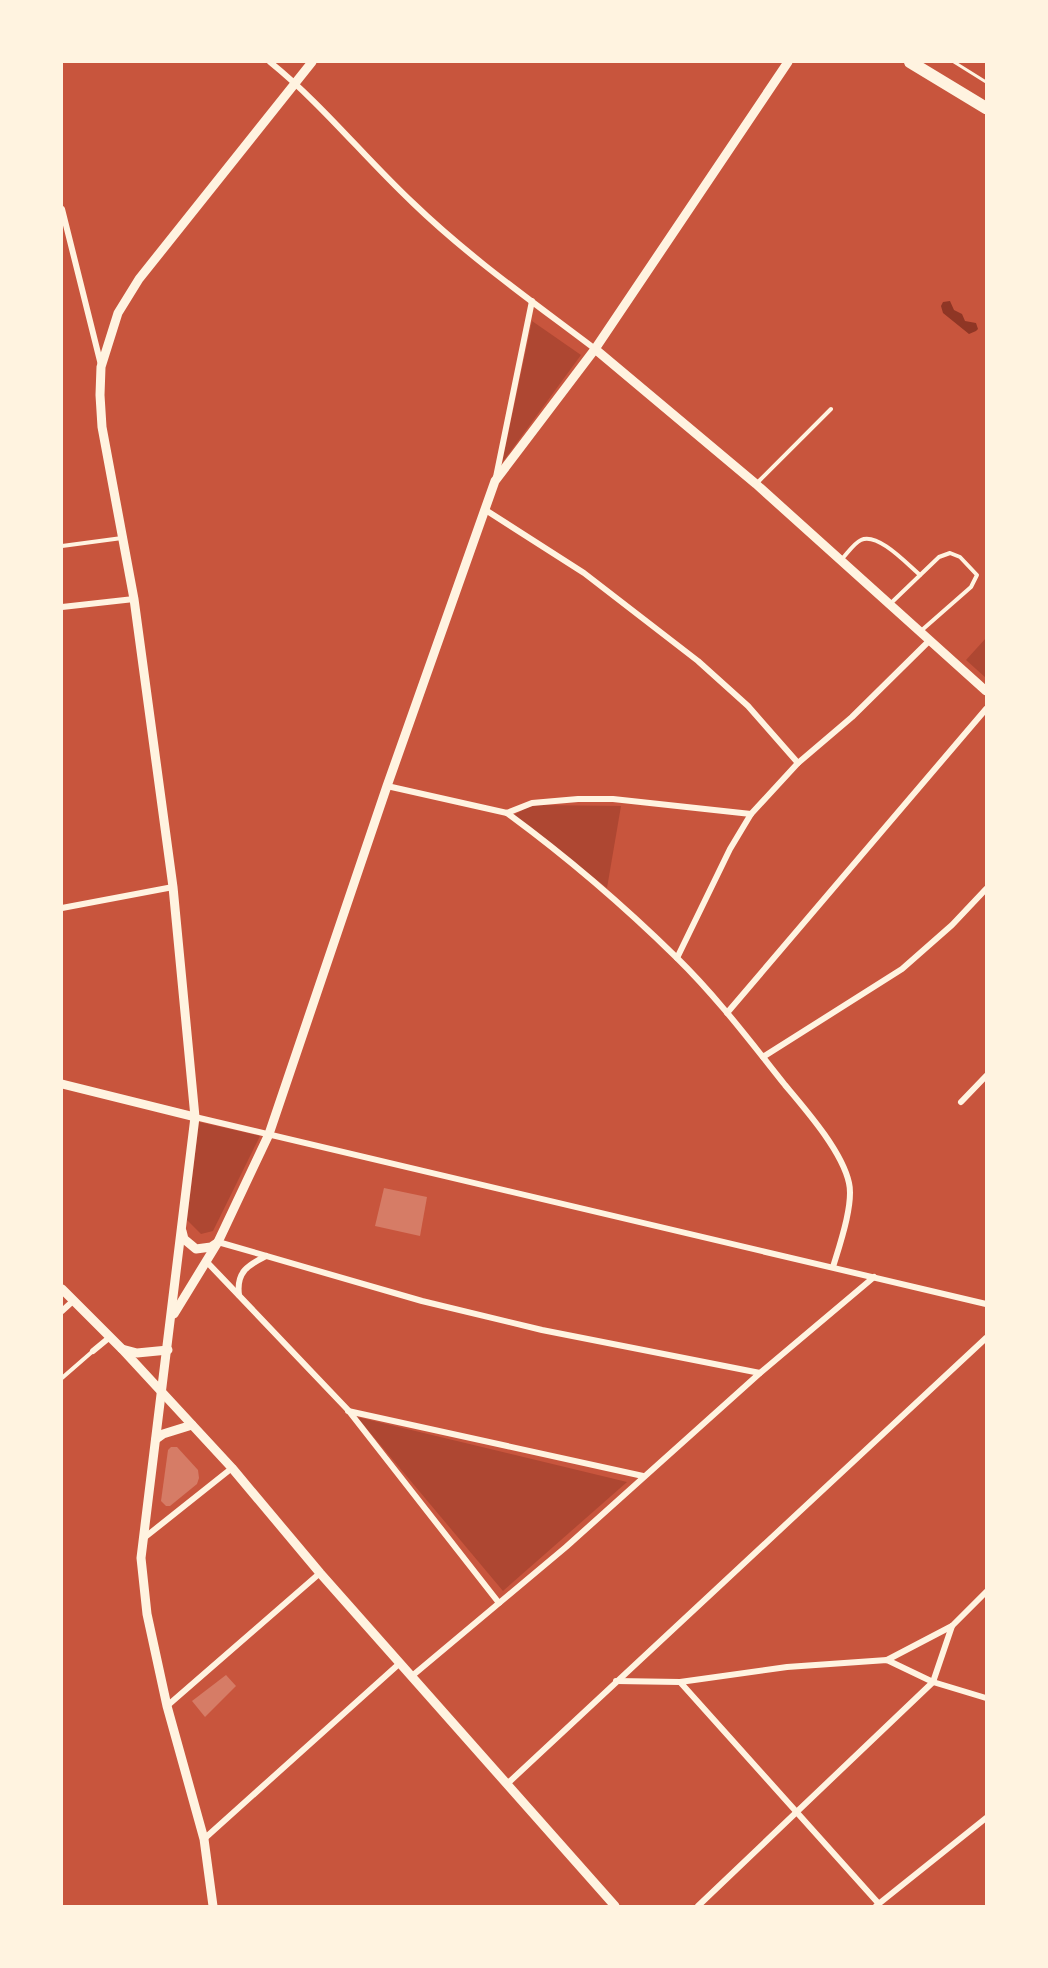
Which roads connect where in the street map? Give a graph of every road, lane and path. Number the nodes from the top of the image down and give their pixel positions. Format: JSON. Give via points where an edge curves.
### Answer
{"nodes":[{"id":1,"x":270,"y":62,"type":"edge"},
{"id":2,"x":312,"y":62,"type":"edge"},
{"id":3,"x":788,"y":62,"type":"edge"},
{"id":4,"x":910,"y":62,"type":"edge"},
{"id":5,"x":954,"y":62,"type":"edge"},
{"id":6,"x":296,"y":82,"type":"junction"},
{"id":7,"x":987,"y":82,"type":"edge"},
{"id":8,"x":987,"y":108,"type":"edge"},
{"id":9,"x":62,"y":209,"type":"edge"},
{"id":10,"x":531,"y":301,"type":"junction"},
{"id":11,"x":595,"y":350,"type":"junction"},
{"id":12,"x":101,"y":366,"type":"junction"},
{"id":13,"x":831,"y":409,"type":"dead end"},
{"id":14,"x":495,"y":481,"type":"junction"},
{"id":15,"x":756,"y":484,"type":"junction"},
{"id":16,"x":484,"y":509,"type":"junction"},
{"id":17,"x":123,"y":538,"type":"junction"},
{"id":18,"x":62,"y":546,"type":"edge"},
{"id":19,"x":841,"y":560,"type":"junction"},
{"id":20,"x":920,"y":575,"type":"junction"},
{"id":21,"x":134,"y":599,"type":"junction"},
{"id":22,"x":890,"y":604,"type":"junction"},
{"id":23,"x":62,"y":607,"type":"edge"},
{"id":24,"x":920,"y":632,"type":"junction"},
{"id":25,"x":930,"y":640,"type":"junction"},
{"id":26,"x":987,"y":691,"type":"edge"},
{"id":27,"x":987,"y":709,"type":"edge"},
{"id":28,"x":798,"y":763,"type":"junction"},
{"id":29,"x":387,"y":786,"type":"junction"},
{"id":30,"x":507,"y":813,"type":"junction"},
{"id":31,"x":751,"y":814,"type":"junction"},
{"id":32,"x":173,"y":887,"type":"junction"},
{"id":33,"x":987,"y":889,"type":"edge"},
{"id":34,"x":62,"y":908,"type":"edge"},
{"id":35,"x":677,"y":958,"type":"junction"},
{"id":36,"x":727,"y":1013,"type":"junction"},
{"id":37,"x":762,"y":1057,"type":"junction"},
{"id":38,"x":987,"y":1076,"type":"edge"},
{"id":39,"x":62,"y":1084,"type":"edge"},
{"id":40,"x":960,"y":1102,"type":"dead end"},
{"id":41,"x":195,"y":1117,"type":"junction"},
{"id":42,"x":269,"y":1134,"type":"junction"},
{"id":43,"x":182,"y":1231,"type":"junction"},
{"id":44,"x":218,"y":1242,"type":"junction"},
{"id":45,"x":266,"y":1256,"type":"junction"},
{"id":46,"x":206,"y":1261,"type":"junction"},
{"id":47,"x":833,"y":1267,"type":"junction"},
{"id":48,"x":874,"y":1277,"type":"junction"},
{"id":49,"x":62,"y":1289,"type":"edge"},
{"id":50,"x":239,"y":1295,"type":"junction"},
{"id":51,"x":74,"y":1301,"type":"junction"},
{"id":52,"x":987,"y":1304,"type":"edge"},
{"id":53,"x":62,"y":1311,"type":"edge"},
{"id":54,"x":171,"y":1319,"type":"junction"},
{"id":55,"x":110,"y":1337,"type":"junction"},
{"id":56,"x":987,"y":1338,"type":"edge"},
{"id":57,"x":122,"y":1349,"type":"junction"},
{"id":58,"x":168,"y":1350,"type":"junction"},
{"id":59,"x":93,"y":1352,"type":"joint"},
{"id":60,"x":760,"y":1373,"type":"junction"},
{"id":61,"x":62,"y":1378,"type":"edge"},
{"id":62,"x":163,"y":1395,"type":"junction"},
{"id":63,"x":348,"y":1410,"type":"junction"},
{"id":64,"x":192,"y":1425,"type":"junction"},
{"id":65,"x":156,"y":1439,"type":"junction"},
{"id":66,"x":232,"y":1468,"type":"junction"},
{"id":67,"x":643,"y":1476,"type":"junction"},
{"id":68,"x":143,"y":1539,"type":"junction"},
{"id":69,"x":320,"y":1573,"type":"junction"},
{"id":70,"x":987,"y":1592,"type":"edge"},
{"id":71,"x":499,"y":1603,"type":"junction"},
{"id":72,"x":952,"y":1626,"type":"junction"},
{"id":73,"x":887,"y":1660,"type":"junction"},
{"id":74,"x":400,"y":1663,"type":"junction"},
{"id":75,"x":412,"y":1676,"type":"junction"},
{"id":76,"x":616,"y":1682,"type":"junction"},
{"id":77,"x":933,"y":1682,"type":"junction"},
{"id":78,"x":680,"y":1683,"type":"junction"},
{"id":79,"x":987,"y":1698,"type":"edge"},
{"id":80,"x":167,"y":1706,"type":"junction"},
{"id":81,"x":507,"y":1784,"type":"junction"},
{"id":82,"x":796,"y":1814,"type":"junction"},
{"id":83,"x":987,"y":1818,"type":"edge"},
{"id":84,"x":204,"y":1839,"type":"junction"},
{"id":85,"x":878,"y":1905,"type":"edge"},
{"id":86,"x":213,"y":1906,"type":"edge"},
{"id":87,"x":615,"y":1906,"type":"edge"},
{"id":88,"x":698,"y":1906,"type":"edge"}],
"edges":[{"from":1,"to":6,"type":"street"},
{"from":2,"to":6,"type":"street"},
{"from":3,"to":11,"type":"street"},
{"from":4,"to":8,"type":"highway"},
{"from":5,"to":7,"type":"path"},
{"from":6,"to":10,"type":"street","via":[[413,203]]},
{"from":6,"to":12,"type":"street","via":[[140,279],[118,313]]},
{"from":9,"to":12,"type":"street"},
{"from":10,"to":11,"type":"street"},
{"from":10,"to":14,"type":"street"},
{"from":11,"to":14,"type":"street"},
{"from":11,"to":15,"type":"street"},
{"from":12,"to":17,"type":"street","via":[[102,427]]},
{"from":13,"to":15,"type":"lane"},
{"from":14,"to":16,"type":"street"},
{"from":15,"to":19,"type":"street"},
{"from":16,"to":28,"type":"street","via":[[584,573],[698,661],[748,706]]},
{"from":16,"to":29,"type":"street"},
{"from":17,"to":18,"type":"lane"},
{"from":17,"to":21,"type":"street"},
{"from":19,"to":20,"type":"lane","via":[[860,540],[879,540]]},
{"from":19,"to":22,"type":"street"},
{"from":20,"to":22,"type":"lane"},
{"from":20,"to":24,"type":"lane","via":[[939,557],[950,553],[960,557],[977,575],[971,587]]},
{"from":21,"to":23,"type":"street"},
{"from":21,"to":32,"type":"street"},
{"from":22,"to":24,"type":"street"},
{"from":24,"to":25,"type":"street"},
{"from":25,"to":26,"type":"street"},
{"from":25,"to":28,"type":"street","via":[[852,717]]},
{"from":27,"to":36,"type":"street"},
{"from":28,"to":31,"type":"street"},
{"from":29,"to":30,"type":"street"},
{"from":29,"to":42,"type":"street"},
{"from":30,"to":31,"type":"street","via":[[532,803],[613,799]]},
{"from":30,"to":35,"type":"street","via":[[565,856]]},
{"from":31,"to":35,"type":"street"},
{"from":32,"to":34,"type":"street"},
{"from":32,"to":41,"type":"street"},
{"from":33,"to":37,"type":"street","via":[[902,969]]},
{"from":35,"to":36,"type":"street"},
{"from":36,"to":37,"type":"street"},
{"from":37,"to":47,"type":"street","via":[[816,1123],[844,1167],[850,1185],[845,1229]]},
{"from":38,"to":40,"type":"street"},
{"from":39,"to":41,"type":"street"},
{"from":41,"to":42,"type":"street"},
{"from":41,"to":43,"type":"street"},
{"from":42,"to":44,"type":"street"},
{"from":42,"to":47,"type":"street"},
{"from":43,"to":44,"type":"street","via":[[184,1239],[196,1249]]},
{"from":43,"to":54,"type":"street"},
{"from":44,"to":45,"type":"street"},
{"from":44,"to":46,"type":"street"},
{"from":45,"to":50,"type":"street","via":[[248,1265],[241,1276]]},
{"from":45,"to":60,"type":"street","via":[[433,1304]]},
{"from":46,"to":50,"type":"street"},
{"from":46,"to":54,"type":"street"},
{"from":47,"to":48,"type":"street"},
{"from":48,"to":52,"type":"street"},
{"from":48,"to":60,"type":"street"},
{"from":49,"to":51,"type":"street"},
{"from":50,"to":63,"type":"street"},
{"from":51,"to":53,"type":"street"},
{"from":51,"to":55,"type":"street"},
{"from":54,"to":58,"type":"street"},
{"from":55,"to":57,"type":"street"},
{"from":55,"to":59,"type":"street"},
{"from":56,"to":76,"type":"street"},
{"from":57,"to":58,"type":"street","via":[[137,1353]]},
{"from":57,"to":62,"type":"street"},
{"from":58,"to":62,"type":"street"},
{"from":59,"to":61,"type":"lane"},
{"from":60,"to":67,"type":"street"},
{"from":62,"to":64,"type":"street"},
{"from":62,"to":65,"type":"street"},
{"from":63,"to":67,"type":"street"},
{"from":63,"to":71,"type":"street"},
{"from":64,"to":65,"type":"street"},
{"from":64,"to":66,"type":"street"},
{"from":65,"to":68,"type":"street"},
{"from":66,"to":68,"type":"street"},
{"from":66,"to":69,"type":"street"},
{"from":67,"to":71,"type":"street"},
{"from":68,"to":80,"type":"street","via":[[141,1558],[147,1614]]},
{"from":69,"to":74,"type":"street"},
{"from":69,"to":80,"type":"street"},
{"from":70,"to":72,"type":"street"},
{"from":71,"to":75,"type":"street"},
{"from":72,"to":73,"type":"street"},
{"from":72,"to":77,"type":"street"},
{"from":73,"to":77,"type":"street"},
{"from":73,"to":78,"type":"street","via":[[788,1667]]},
{"from":74,"to":75,"type":"street"},
{"from":74,"to":84,"type":"street"},
{"from":75,"to":81,"type":"street"},
{"from":76,"to":78,"type":"street"},
{"from":76,"to":81,"type":"street"},
{"from":77,"to":79,"type":"street"},
{"from":77,"to":82,"type":"street"},
{"from":78,"to":82,"type":"street"},
{"from":80,"to":84,"type":"street"},
{"from":81,"to":87,"type":"street"},
{"from":82,"to":85,"type":"street"},
{"from":82,"to":88,"type":"street"},
{"from":83,"to":85,"type":"street"},
{"from":84,"to":86,"type":"street"}]}
